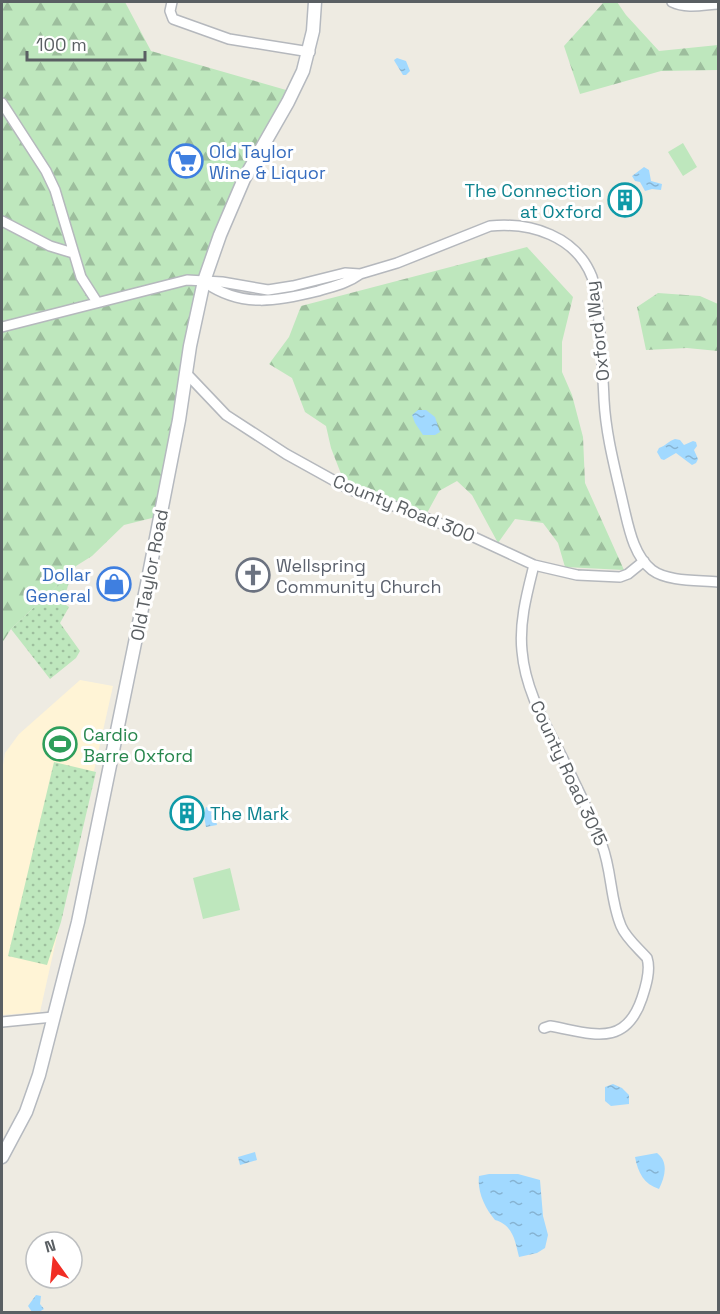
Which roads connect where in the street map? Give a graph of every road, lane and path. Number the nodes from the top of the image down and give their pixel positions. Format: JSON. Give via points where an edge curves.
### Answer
{"nodes":[{"id":1,"x":172,"y":2,"type":"edge"},
{"id":2,"x":315,"y":2,"type":"edge"},
{"id":3,"x":672,"y":2,"type":"edge"},
{"id":4,"x":718,"y":4,"type":"edge"},
{"id":5,"x":310,"y":51,"type":"junction"},
{"id":6,"x":2,"y":103,"type":"edge"},
{"id":7,"x":2,"y":220,"type":"edge"},
{"id":8,"x":73,"y":253,"type":"junction"},
{"id":9,"x":204,"y":281,"type":"junction"},
{"id":10,"x":97,"y":302,"type":"junction"},
{"id":11,"x":2,"y":327,"type":"edge"},
{"id":12,"x":187,"y":374,"type":"junction"},
{"id":13,"x":644,"y":561,"type":"junction"},
{"id":14,"x":534,"y":565,"type":"junction"},
{"id":15,"x":718,"y":582,"type":"edge"},
{"id":16,"x":53,"y":1017,"type":"junction"},
{"id":17,"x":2,"y":1022,"type":"edge"},
{"id":18,"x":544,"y":1028,"type":"dead end"},
{"id":19,"x":2,"y":1157,"type":"edge"}],
"edges":[{"from":1,"to":5,"type":"street","via":[[170,11],[174,19],[229,39]]},
{"from":2,"to":5,"type":"street","name":"Old Taylor Road"},
{"from":3,"to":4,"type":"street","via":[[694,6]]},
{"from":5,"to":9,"type":"street","name":"Old Taylor Road","via":[[288,102],[244,179]]},
{"from":6,"to":8,"type":"street","via":[[55,190]]},
{"from":7,"to":8,"type":"street","via":[[50,246]]},
{"from":8,"to":10,"type":"street","via":[[81,277]]},
{"from":9,"to":10,"type":"street","name":"Oxford Way","via":[[187,280]]},
{"from":9,"to":12,"type":"street","name":"Old Taylor Road"},
{"from":9,"to":13,"type":"street","name":"Oxford Way","via":[[268,290],[286,288],[345,273],[360,274],[490,226],[506,224],[536,228],[570,245],[593,280],[608,435],[630,531]]},
{"from":10,"to":11,"type":"street","name":"Oxford Way"},
{"from":12,"to":14,"type":"street","name":"County Road 300","via":[[226,415],[351,490],[463,532]]},
{"from":12,"to":16,"type":"street","name":"Old Taylor Road","via":[[78,922]]},
{"from":13,"to":14,"type":"street","name":"County Road 300","via":[[620,577],[577,575]]},
{"from":13,"to":15,"type":"street","via":[[659,574]]},
{"from":14,"to":18,"type":"street","name":"County Road 3015","via":[[523,626],[522,651],[529,687],[608,860],[621,927],[648,963],[638,1009],[621,1030],[598,1034]]},
{"from":16,"to":17,"type":"street"},
{"from":16,"to":19,"type":"street","name":"Old Taylor Road","via":[[26,1112]]}]}
